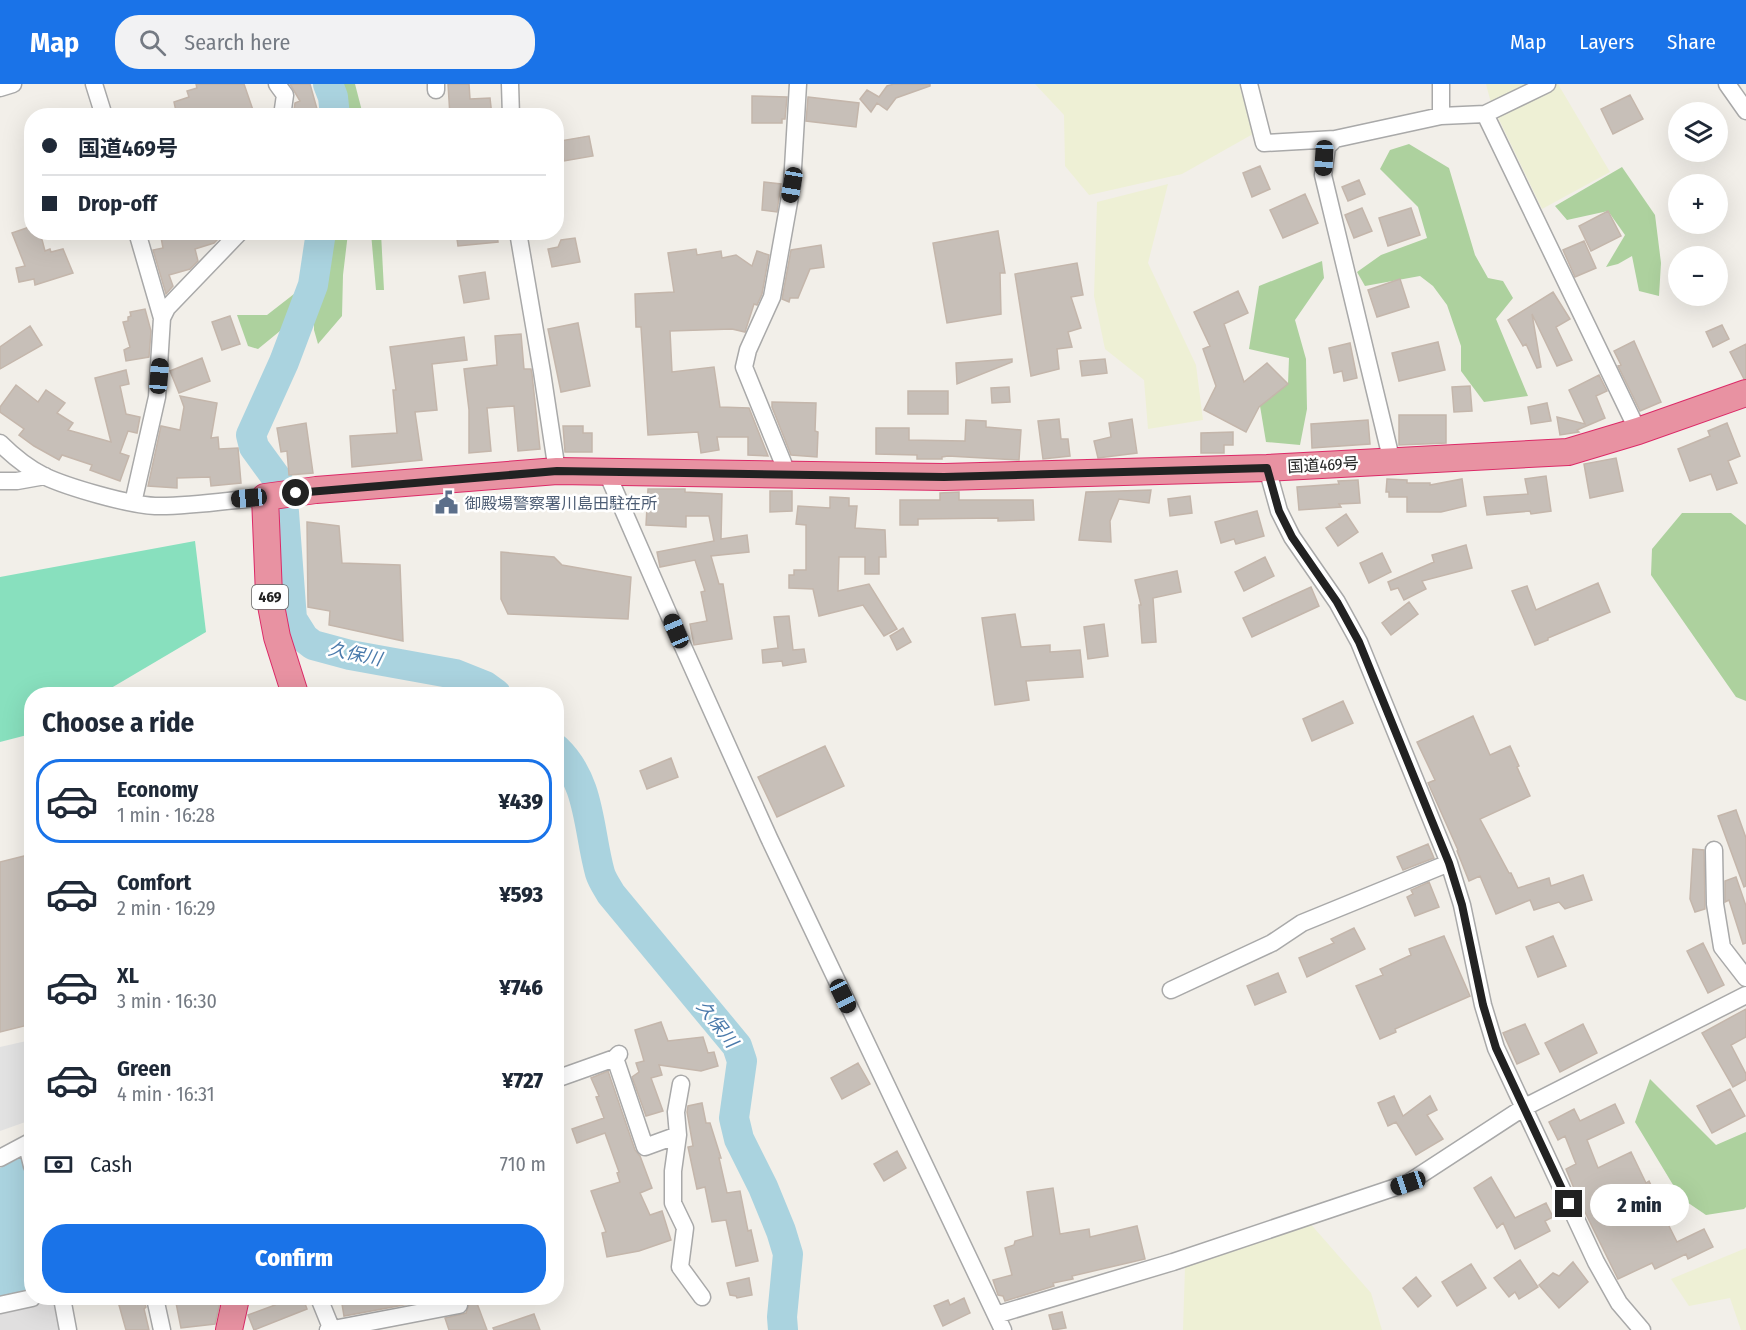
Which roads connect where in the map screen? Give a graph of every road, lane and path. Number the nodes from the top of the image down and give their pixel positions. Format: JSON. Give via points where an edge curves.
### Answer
{"nodes":[{"id":1,"x":13,"y":84,"type":"edge"},
{"id":2,"x":94,"y":84,"type":"edge"},
{"id":3,"x":277,"y":84,"type":"edge"},
{"id":4,"x":510,"y":84,"type":"edge"},
{"id":5,"x":798,"y":84,"type":"edge"},
{"id":6,"x":1249,"y":84,"type":"edge"},
{"id":7,"x":1441,"y":84,"type":"edge"},
{"id":8,"x":1547,"y":84,"type":"edge"},
{"id":9,"x":1727,"y":84,"type":"edge"},
{"id":10,"x":0,"y":88,"type":"edge"},
{"id":11,"x":102,"y":108,"type":"edge"},
{"id":12,"x":283,"y":108,"type":"edge"},
{"id":13,"x":511,"y":108,"type":"edge"},
{"id":14,"x":1746,"y":111,"type":"edge"},
{"id":15,"x":1485,"y":114,"type":"junction"},
{"id":16,"x":1442,"y":116,"type":"junction"},
{"id":17,"x":1335,"y":139,"type":"junction"},
{"id":18,"x":139,"y":240,"type":"edge"},
{"id":19,"x":232,"y":240,"type":"edge"},
{"id":20,"x":519,"y":240,"type":"edge"},
{"id":21,"x":162,"y":318,"type":"junction"},
{"id":22,"x":1746,"y":393,"type":"edge"},
{"id":23,"x":1638,"y":431,"type":"junction"},
{"id":24,"x":0,"y":443,"type":"edge"},
{"id":25,"x":1392,"y":462,"type":"junction"},
{"id":26,"x":1267,"y":468,"type":"junction"},
{"id":27,"x":557,"y":471,"type":"junction"},
{"id":28,"x":607,"y":472,"type":"junction"},
{"id":29,"x":788,"y":475,"type":"junction"},
{"id":30,"x":45,"y":476,"type":"junction"},
{"id":31,"x":0,"y":481,"type":"edge"},
{"id":32,"x":265,"y":497,"type":"junction"},
{"id":33,"x":133,"y":502,"type":"junction"},
{"id":34,"x":294,"y":687,"type":"edge"},
{"id":35,"x":1714,"y":850,"type":"dead end"},
{"id":36,"x":1449,"y":863,"type":"junction"},
{"id":37,"x":1746,"y":978,"type":"edge"},
{"id":38,"x":1171,"y":990,"type":"dead end"},
{"id":39,"x":1746,"y":994,"type":"edge"},
{"id":40,"x":564,"y":1076,"type":"edge"},
{"id":41,"x":681,"y":1083,"type":"dead end"},
{"id":42,"x":1523,"y":1108,"type":"junction"},
{"id":43,"x":678,"y":1135,"type":"junction"},
{"id":44,"x":24,"y":1146,"type":"edge"},
{"id":45,"x":0,"y":1158,"type":"edge"},
{"id":46,"x":702,"y":1297,"type":"dead end"},
{"id":47,"x":24,"y":1300,"type":"edge"},
{"id":48,"x":0,"y":1305,"type":"edge"},
{"id":49,"x":63,"y":1305,"type":"edge"},
{"id":50,"x":156,"y":1305,"type":"edge"},
{"id":51,"x":234,"y":1305,"type":"edge"},
{"id":52,"x":322,"y":1305,"type":"edge"},
{"id":53,"x":459,"y":1305,"type":"dead end"},
{"id":54,"x":996,"y":1315,"type":"junction"},
{"id":55,"x":68,"y":1330,"type":"edge"},
{"id":56,"x":162,"y":1330,"type":"edge"},
{"id":57,"x":229,"y":1330,"type":"edge"},
{"id":58,"x":331,"y":1330,"type":"edge"},
{"id":59,"x":1003,"y":1330,"type":"edge"},
{"id":60,"x":1642,"y":1330,"type":"edge"}],
"edges":[{"from":1,"to":10,"type":"street"},
{"from":2,"to":11,"type":"street"},
{"from":3,"to":12,"type":"street","via":[[285,95]]},
{"from":4,"to":13,"type":"street"},
{"from":5,"to":29,"type":"street","via":[[792,185],[772,297],[745,360],[746,375]]},
{"from":6,"to":17,"type":"street","via":[[1264,143]]},
{"from":7,"to":16,"type":"street"},
{"from":8,"to":15,"type":"street"},
{"from":9,"to":14,"type":"street"},
{"from":15,"to":16,"type":"street"},
{"from":15,"to":23,"type":"street"},
{"from":16,"to":17,"type":"street"},
{"from":17,"to":25,"type":"street","via":[[1327,147],[1323,175]]},
{"from":18,"to":21,"type":"street"},
{"from":19,"to":21,"type":"street"},
{"from":20,"to":27,"type":"street"},
{"from":21,"to":33,"type":"street","via":[[157,397]]},
{"from":22,"to":23,"type":"highway","name":"国道469号"},
{"from":23,"to":25,"type":"highway","name":"国道469号","via":[[1568,452]]},
{"from":24,"to":30,"type":"street"},
{"from":25,"to":26,"type":"highway","name":"国道469号"},
{"from":26,"to":29,"type":"highway","name":"国道469号","via":[[944,477]]},
{"from":26,"to":36,"type":"street","via":[[1279,511],[1292,537],[1359,642]]},
{"from":27,"to":28,"type":"highway","name":"国道469号"},
{"from":27,"to":32,"type":"highway","name":"国道469号"},
{"from":28,"to":29,"type":"highway","name":"国道469号"},
{"from":28,"to":54,"type":"street","via":[[769,838]]},
{"from":30,"to":31,"type":"street"},
{"from":30,"to":33,"type":"street"},
{"from":32,"to":33,"type":"street","via":[[172,506]]},
{"from":32,"to":34,"type":"highway","number":"469","via":[[269,595],[277,637]]},
{"from":35,"to":37,"type":"street","via":[[1715,904],[1722,947]]},
{"from":36,"to":38,"type":"street","via":[[1302,923],[1272,943]]},
{"from":36,"to":42,"type":"street","via":[[1486,1016]]},
{"from":39,"to":42,"type":"street"},
{"from":40,"to":43,"type":"street","via":[[617,1056],[645,1147]]},
{"from":41,"to":43,"type":"street","via":[[676,1112]]},
{"from":42,"to":54,"type":"street","via":[[1408,1183],[1184,1258]]},
{"from":42,"to":60,"type":"street","via":[[1596,1262],[1619,1303]]},
{"from":43,"to":46,"type":"street","via":[[673,1203],[685,1228],[680,1267]]},
{"from":44,"to":45,"type":"street"},
{"from":47,"to":48,"type":"street"},
{"from":49,"to":55,"type":"street"},
{"from":50,"to":56,"type":"street"},
{"from":51,"to":57,"type":"highway"},
{"from":52,"to":58,"type":"street"},
{"from":53,"to":58,"type":"street"},
{"from":54,"to":59,"type":"street"}]}
